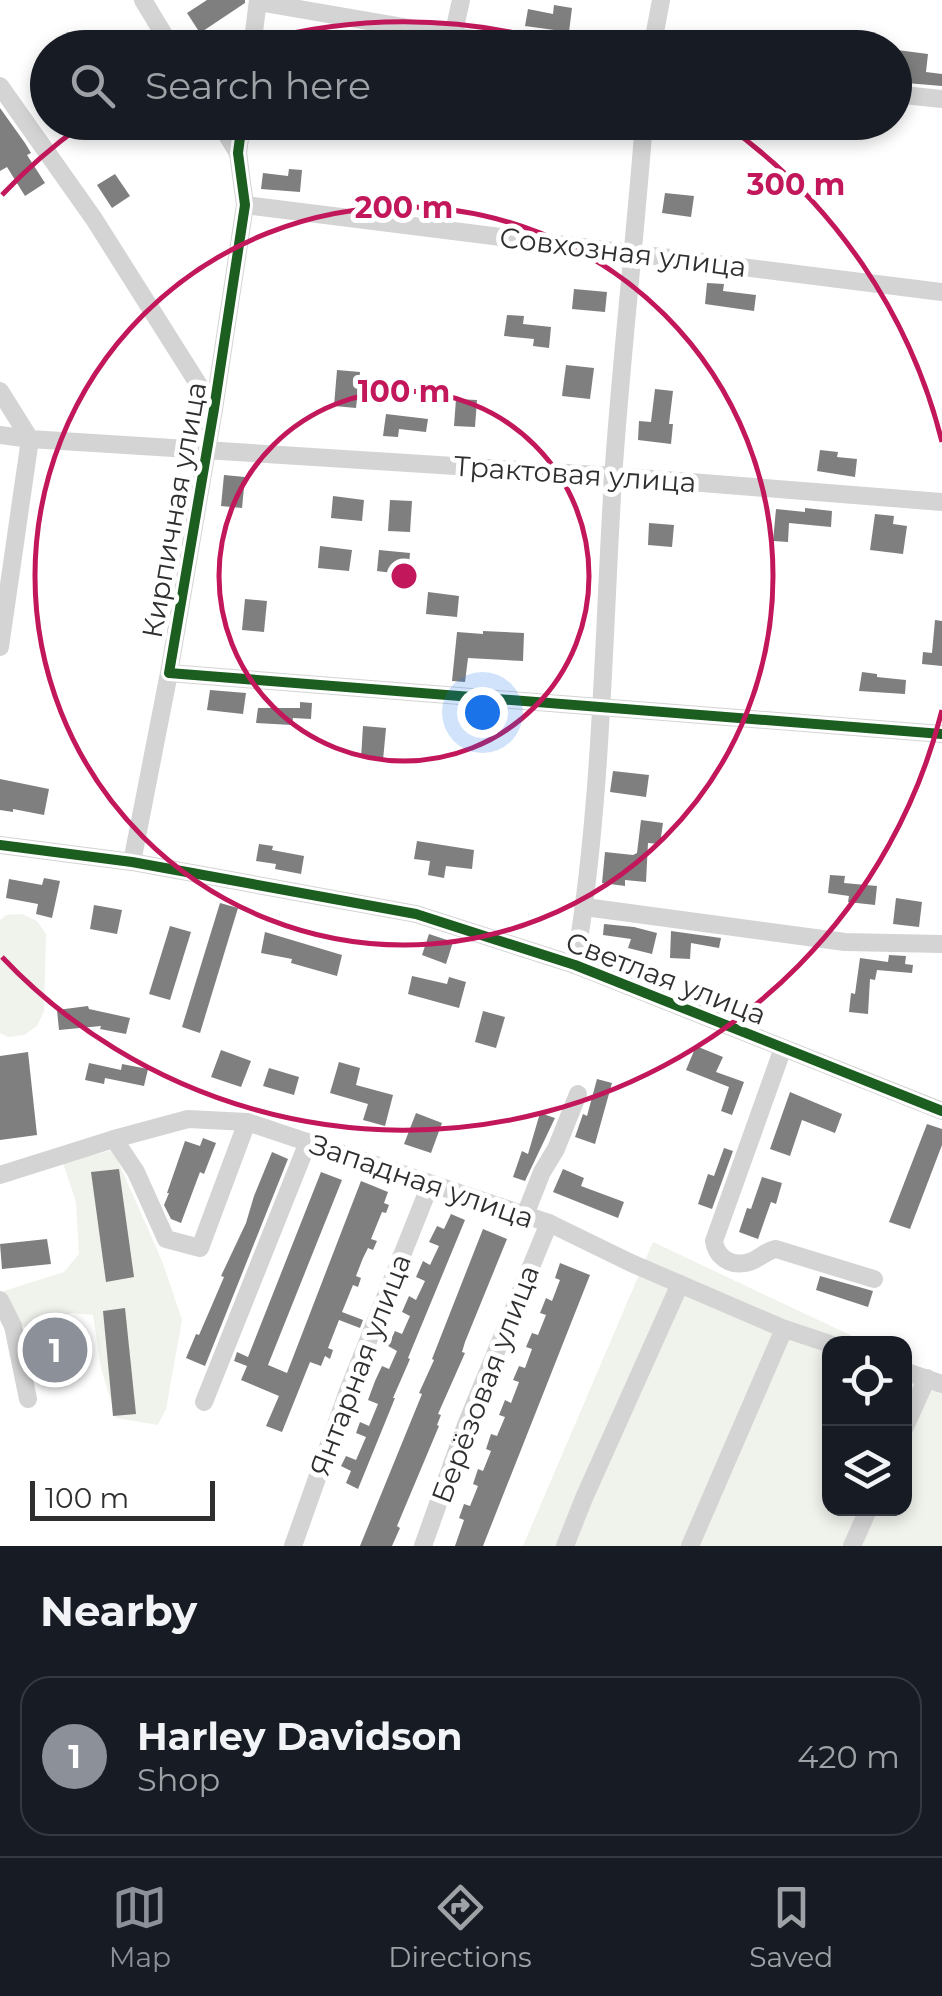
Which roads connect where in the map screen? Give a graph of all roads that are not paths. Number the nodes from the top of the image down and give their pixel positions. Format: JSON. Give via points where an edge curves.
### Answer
{"nodes":[{"id":1,"x":143,"y":0,"type":"edge"},
{"id":2,"x":461,"y":0,"type":"edge"},
{"id":3,"x":661,"y":0,"type":"edge"},
{"id":4,"x":258,"y":1,"type":"edge"},
{"id":5,"x":161,"y":30,"type":"edge"},
{"id":6,"x":254,"y":30,"type":"edge"},
{"id":7,"x":420,"y":30,"type":"edge"},
{"id":8,"x":454,"y":30,"type":"edge"},
{"id":9,"x":655,"y":30,"type":"edge"},
{"id":10,"x":0,"y":86,"type":"edge"},
{"id":11,"x":912,"y":96,"type":"edge"},
{"id":12,"x":942,"y":99,"type":"edge"},
{"id":13,"x":30,"y":129,"type":"edge"},
{"id":14,"x":38,"y":140,"type":"edge"},
{"id":15,"x":230,"y":140,"type":"edge"},
{"id":16,"x":240,"y":140,"type":"edge"},
{"id":17,"x":643,"y":140,"type":"edge"},
{"id":18,"x":238,"y":154,"type":"junction"},
{"id":19,"x":245,"y":204,"type":"junction"},
{"id":20,"x":634,"y":254,"type":"junction"},
{"id":21,"x":942,"y":292,"type":"edge"},
{"id":22,"x":0,"y":391,"type":"edge"},
{"id":23,"x":214,"y":409,"type":"junction"},
{"id":24,"x":0,"y":434,"type":"edge"},
{"id":25,"x":30,"y":439,"type":"junction"},
{"id":26,"x":207,"y":449,"type":"junction"},
{"id":27,"x":614,"y":476,"type":"junction"},
{"id":28,"x":942,"y":502,"type":"edge"},
{"id":29,"x":0,"y":647,"type":"edge"},
{"id":30,"x":169,"y":673,"type":"junction"},
{"id":31,"x":602,"y":707,"type":"junction"},
{"id":32,"x":942,"y":734,"type":"edge"},
{"id":33,"x":0,"y":845,"type":"edge"},
{"id":34,"x":132,"y":862,"type":"junction"},
{"id":35,"x":585,"y":907,"type":"junction"},
{"id":36,"x":942,"y":944,"type":"edge"},
{"id":37,"x":575,"y":965,"type":"junction"},
{"id":38,"x":782,"y":1048,"type":"junction"},
{"id":39,"x":578,"y":1094,"type":"dead end"},
{"id":40,"x":942,"y":1111,"type":"edge"},
{"id":41,"x":247,"y":1122,"type":"junction"},
{"id":42,"x":114,"y":1139,"type":"junction"},
{"id":43,"x":308,"y":1142,"type":"junction"},
{"id":44,"x":0,"y":1175,"type":"edge"},
{"id":45,"x":430,"y":1185,"type":"junction"},
{"id":46,"x":524,"y":1215,"type":"junction"},
{"id":47,"x":549,"y":1223,"type":"junction"},
{"id":48,"x":874,"y":1279,"type":"dead end"},
{"id":49,"x":680,"y":1284,"type":"junction"},
{"id":50,"x":0,"y":1300,"type":"edge"},
{"id":51,"x":784,"y":1329,"type":"junction"},
{"id":52,"x":822,"y":1341,"type":"edge"},
{"id":53,"x":934,"y":1381,"type":"edge"},
{"id":54,"x":28,"y":1400,"type":"dead end"},
{"id":55,"x":204,"y":1402,"type":"dead end"},
{"id":56,"x":906,"y":1426,"type":"edge"},
{"id":57,"x":865,"y":1516,"type":"edge"},
{"id":58,"x":293,"y":1546,"type":"edge"},
{"id":59,"x":423,"y":1546,"type":"edge"},
{"id":60,"x":565,"y":1546,"type":"edge"},
{"id":61,"x":690,"y":1546,"type":"edge"},
{"id":62,"x":852,"y":1546,"type":"edge"}],
"edges":[{"from":1,"to":5,"type":"street"},
{"from":2,"to":8,"type":"street"},
{"from":3,"to":9,"type":"street"},
{"from":4,"to":6,"type":"street"},
{"from":4,"to":7,"type":"street"},
{"from":10,"to":13,"type":"street"},
{"from":11,"to":12,"type":"street"},
{"from":14,"to":23,"type":"street"},
{"from":15,"to":18,"type":"street"},
{"from":16,"to":18,"type":"street","name":"Кирпичная улица"},
{"from":17,"to":20,"type":"street"},
{"from":18,"to":19,"type":"street","name":"Кирпичная улица"},
{"from":19,"to":20,"type":"street","name":"Совхозная улица"},
{"from":19,"to":23,"type":"street","name":"Кирпичная улица"},
{"from":20,"to":21,"type":"street","name":"Совхозная улица"},
{"from":20,"to":27,"type":"street"},
{"from":22,"to":25,"type":"street"},
{"from":23,"to":26,"type":"street","name":"Кирпичная улица"},
{"from":24,"to":25,"type":"street","name":"Трактовая улица"},
{"from":25,"to":26,"type":"street","name":"Трактовая улица"},
{"from":25,"to":29,"type":"street"},
{"from":26,"to":27,"type":"street","name":"Трактовая улица"},
{"from":26,"to":30,"type":"street","name":"Кирпичная улица"},
{"from":27,"to":28,"type":"street","name":"Трактовая улица"},
{"from":27,"to":31,"type":"street"},
{"from":30,"to":31,"type":"street","name":"Кирпичная улица"},
{"from":30,"to":34,"type":"street"},
{"from":31,"to":32,"type":"street","name":"Кирпичная улица"},
{"from":31,"to":35,"type":"street"},
{"from":33,"to":34,"type":"street","name":"Светлая улица"},
{"from":34,"to":37,"type":"street","name":"Светлая улица","via":[[416,914]]},
{"from":35,"to":36,"type":"street","via":[[845,942]]},
{"from":35,"to":37,"type":"street"},
{"from":37,"to":38,"type":"street","name":"Светлая улица"},
{"from":38,"to":40,"type":"street","name":"Светлая улица"},
{"from":38,"to":48,"type":"street","via":[[715,1250],[746,1264],[776,1249]]},
{"from":39,"to":46,"type":"street"},
{"from":41,"to":42,"type":"street","name":"Западная улица","via":[[188,1119]]},
{"from":41,"to":42,"type":"street","via":[[200,1248],[166,1240]]},
{"from":41,"to":43,"type":"street","name":"Западная улица"},
{"from":42,"to":44,"type":"street","name":"Западная улица"},
{"from":43,"to":45,"type":"street","name":"Западная улица"},
{"from":43,"to":55,"type":"street"},
{"from":45,"to":46,"type":"street","name":"Западная улица"},
{"from":45,"to":58,"type":"street","name":"Янтарная улица"},
{"from":46,"to":47,"type":"street","name":"Западная улица"},
{"from":47,"to":49,"type":"street","name":"Западная улица"},
{"from":47,"to":59,"type":"street","name":"Берёзовая улица"},
{"from":49,"to":51,"type":"street","name":"Западная улица"},
{"from":49,"to":60,"type":"street"},
{"from":50,"to":54,"type":"street","via":[[13,1326]]},
{"from":51,"to":52,"type":"street","name":"Западная улица"},
{"from":51,"to":61,"type":"street"},
{"from":53,"to":56,"type":"street"},
{"from":57,"to":62,"type":"street"}]}
